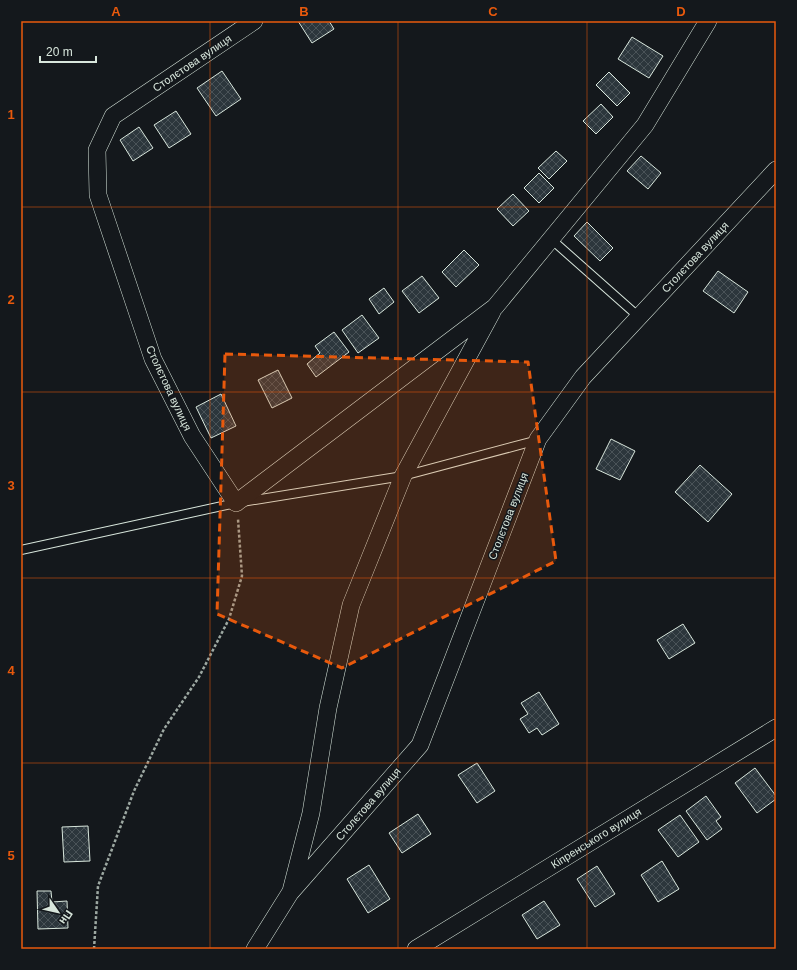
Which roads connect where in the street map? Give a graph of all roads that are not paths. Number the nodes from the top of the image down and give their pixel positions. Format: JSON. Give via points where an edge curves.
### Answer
{"nodes":[{"id":1,"x":254,"y":21,"type":"edge"},
{"id":2,"x":708,"y":21,"type":"edge"},
{"id":3,"x":776,"y":170,"type":"edge"},
{"id":4,"x":551,"y":239,"type":"junction"},
{"id":5,"x":495,"y":307,"type":"junction"},
{"id":6,"x":639,"y":317,"type":"junction"},
{"id":7,"x":538,"y":440,"type":"junction"},
{"id":8,"x":403,"y":476,"type":"junction"},
{"id":9,"x":236,"y":503,"type":"junction"},
{"id":10,"x":21,"y":550,"type":"edge"},
{"id":11,"x":776,"y":728,"type":"edge"},
{"id":12,"x":290,"y":893,"type":"junction"},
{"id":13,"x":255,"y":949,"type":"edge"},
{"id":14,"x":416,"y":949,"type":"edge"}],
"edges":[{"from":1,"to":9,"type":"street","name":"Столєтова вулиця","via":[[113,116],[97,150],[98,195],[153,359],[192,436]]},
{"from":2,"to":4,"type":"street","name":"Столєтова вулиця","via":[[645,125]]},
{"from":3,"to":6,"type":"street","name":"Столєтова вулиця"},
{"from":4,"to":5,"type":"street","name":"Столєтова вулиця"},
{"from":4,"to":6,"type":"lane"},
{"from":5,"to":8,"type":"street","name":"Столєтова вулиця"},
{"from":5,"to":9,"type":"street","name":"Столєтова вулиця"},
{"from":6,"to":7,"type":"street","name":"Столєтова вулиця","via":[[583,377]]},
{"from":7,"to":8,"type":"lane"},
{"from":7,"to":12,"type":"street","name":"Столєтова вулиця","via":[[420,745]]},
{"from":8,"to":9,"type":"lane"},
{"from":8,"to":12,"type":"street","name":"Столєтова вулиця","via":[[351,605],[328,708],[311,813]]},
{"from":9,"to":10,"type":"lane"},
{"from":11,"to":14,"type":"street","name":"Кіпренського вулиця"},
{"from":12,"to":13,"type":"street","name":"Столєтова вулиця"}]}
